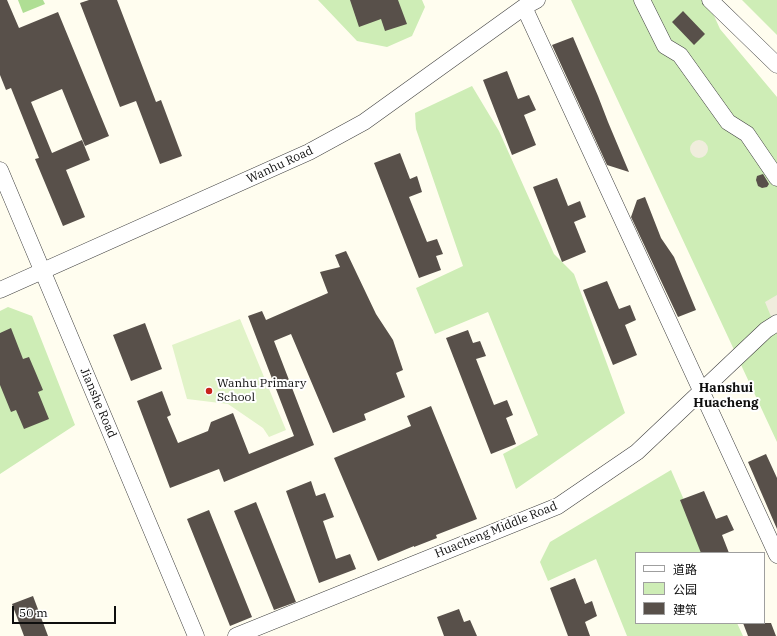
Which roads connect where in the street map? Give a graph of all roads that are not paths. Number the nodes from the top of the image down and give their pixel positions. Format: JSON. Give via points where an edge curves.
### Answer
{"nodes":[{"id":1,"x":642,"y":0,"type":"edge"},
{"id":2,"x":710,"y":0,"type":"edge"},
{"id":3,"x":530,"y":3,"type":"edge"},
{"id":4,"x":777,"y":65,"type":"edge"},
{"id":5,"x":0,"y":170,"type":"edge"},
{"id":6,"x":777,"y":178,"type":"edge"},
{"id":7,"x":42,"y":271,"type":"junction"},
{"id":8,"x":0,"y":290,"type":"edge"},
{"id":9,"x":777,"y":323,"type":"edge"},
{"id":10,"x":701,"y":391,"type":"junction"},
{"id":11,"x":777,"y":555,"type":"edge"},
{"id":12,"x":196,"y":636,"type":"edge"},
{"id":13,"x":236,"y":636,"type":"edge"}],
"edges":[{"from":1,"to":6,"type":"street","via":[[665,46],[680,55],[728,122],[747,134]]},
{"from":2,"to":4,"type":"street"},
{"from":3,"to":7,"type":"street","name":"Wanhu Road","via":[[364,122],[309,152]]},
{"from":3,"to":10,"type":"street"},
{"from":5,"to":7,"type":"street","name":"Jianshe Road"},
{"from":7,"to":8,"type":"street","name":"Wanhu Road"},
{"from":7,"to":12,"type":"street","name":"Jianshe Road"},
{"from":9,"to":10,"type":"street","name":"Huacheng Middle Road","via":[[766,330]]},
{"from":10,"to":11,"type":"street"},
{"from":10,"to":13,"type":"street","name":"Huacheng Middle Road","via":[[637,452],[558,506]]}]}
